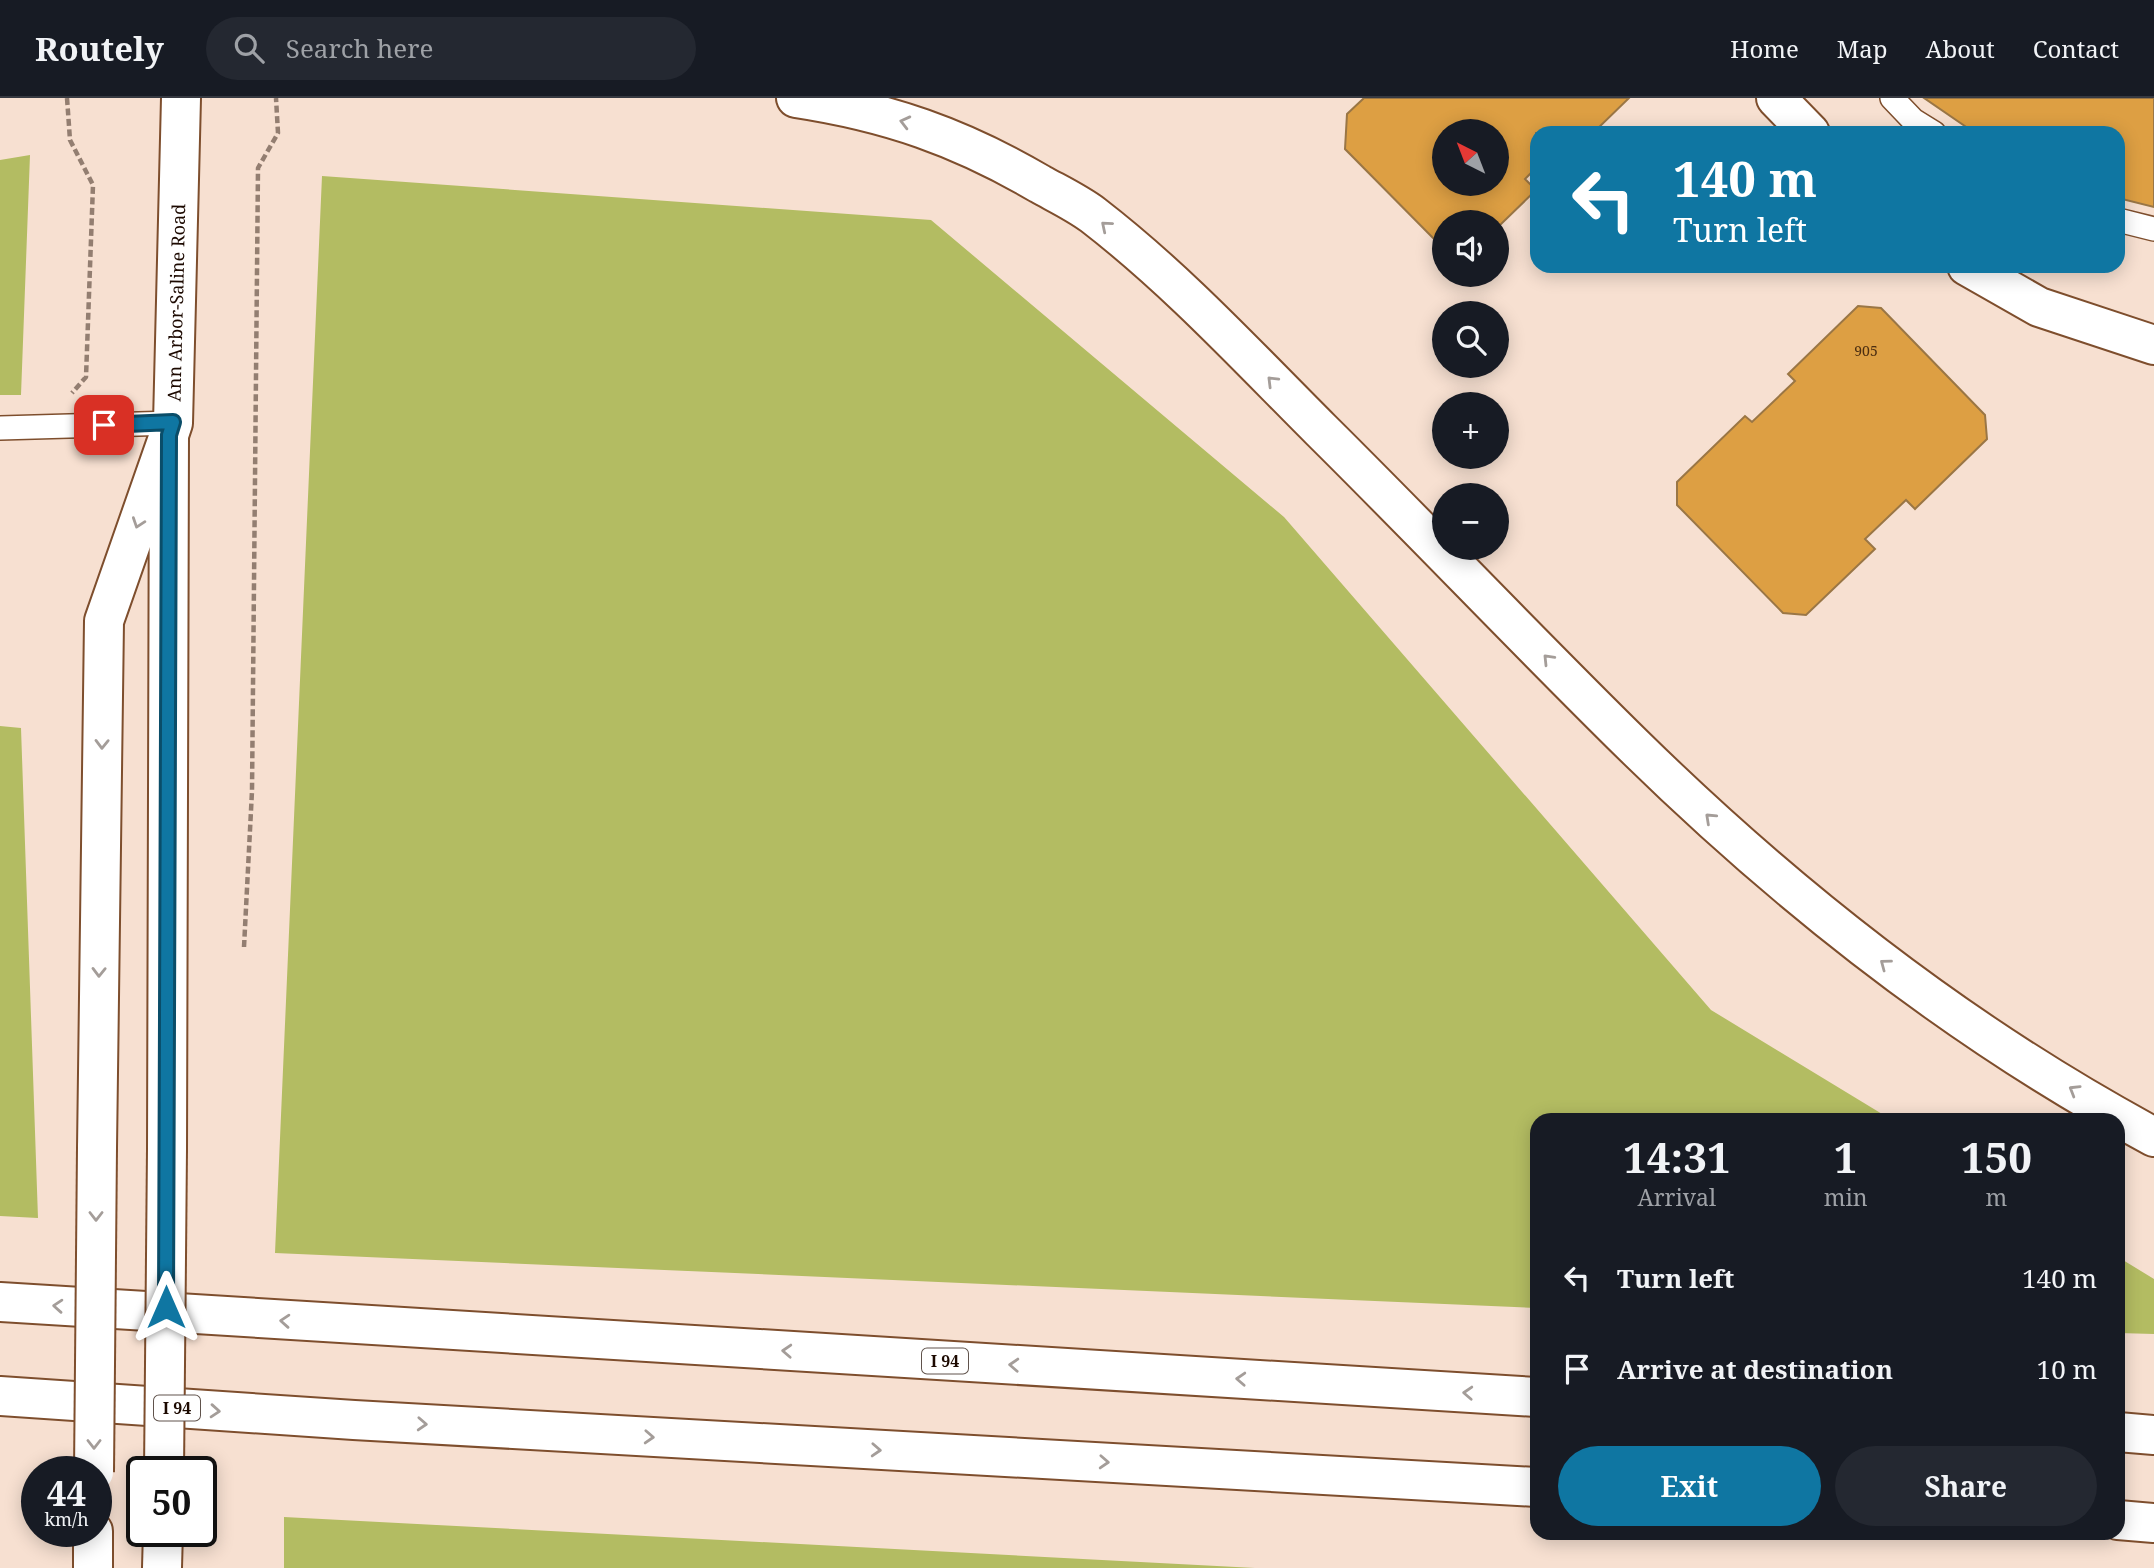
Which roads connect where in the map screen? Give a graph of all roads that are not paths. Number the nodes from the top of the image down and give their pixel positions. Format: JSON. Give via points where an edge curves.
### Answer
{"nodes":[{"id":1,"x":181,"y":98,"type":"edge"},
{"id":2,"x":796,"y":98,"type":"edge"},
{"id":3,"x":1776,"y":98,"type":"edge"},
{"id":4,"x":1892,"y":98,"type":"edge"},
{"id":5,"x":1803,"y":126,"type":"edge"},
{"id":6,"x":1923,"y":126,"type":"edge"},
{"id":7,"x":2125,"y":222,"type":"edge"},
{"id":8,"x":2154,"y":229,"type":"edge"},
{"id":9,"x":1979,"y":273,"type":"edge"},
{"id":10,"x":2154,"y":345,"type":"edge"},
{"id":11,"x":0,"y":428,"type":"edge"},
{"id":12,"x":171,"y":429,"type":"junction"},
{"id":13,"x":2114,"y":1113,"type":"edge"},
{"id":14,"x":2125,"y":1120,"type":"edge"},
{"id":15,"x":2154,"y":1137,"type":"edge"},
{"id":16,"x":0,"y":1302,"type":"edge"},
{"id":17,"x":0,"y":1396,"type":"edge"},
{"id":18,"x":1530,"y":1397,"type":"edge"},
{"id":19,"x":2125,"y":1433,"type":"edge"},
{"id":20,"x":2154,"y":1435,"type":"edge"},
{"id":21,"x":94,"y":1456,"type":"edge"},
{"id":22,"x":164,"y":1456,"type":"edge"},
{"id":23,"x":1530,"y":1487,"type":"edge"},
{"id":24,"x":2125,"y":1521,"type":"edge"},
{"id":25,"x":2154,"y":1523,"type":"edge"}],
"edges":[{"from":1,"to":12,"type":"main road","name":"Ann Arbor-Saline Road"},
{"from":13,"to":2,"type":"main road","one_way":true,"via":[[1973,1029],[1751,856],[1634,746],[1181,289],[1089,212],[1010,166],[923,126]]},
{"from":3,"to":5,"type":"main road"},
{"from":4,"to":6,"type":"lane"},
{"from":7,"to":8,"type":"lane"},
{"from":9,"to":10,"type":"main road","via":[[2039,307]]},
{"from":11,"to":12,"type":"lane"},
{"from":12,"to":21,"type":"main road","one_way":true,"bridge":true,"via":[[104,621]]},
{"from":12,"to":22,"type":"main road","name":"Ann Arbor-Saline Road","bridge":true},
{"from":15,"to":14,"type":"main road","one_way":true},
{"from":18,"to":16,"type":"main road","number":"I 94","one_way":true},
{"from":17,"to":23,"type":"main road","number":"I 94","one_way":true},
{"from":19,"to":20,"type":"main road"},
{"from":24,"to":25,"type":"main road"}]}
